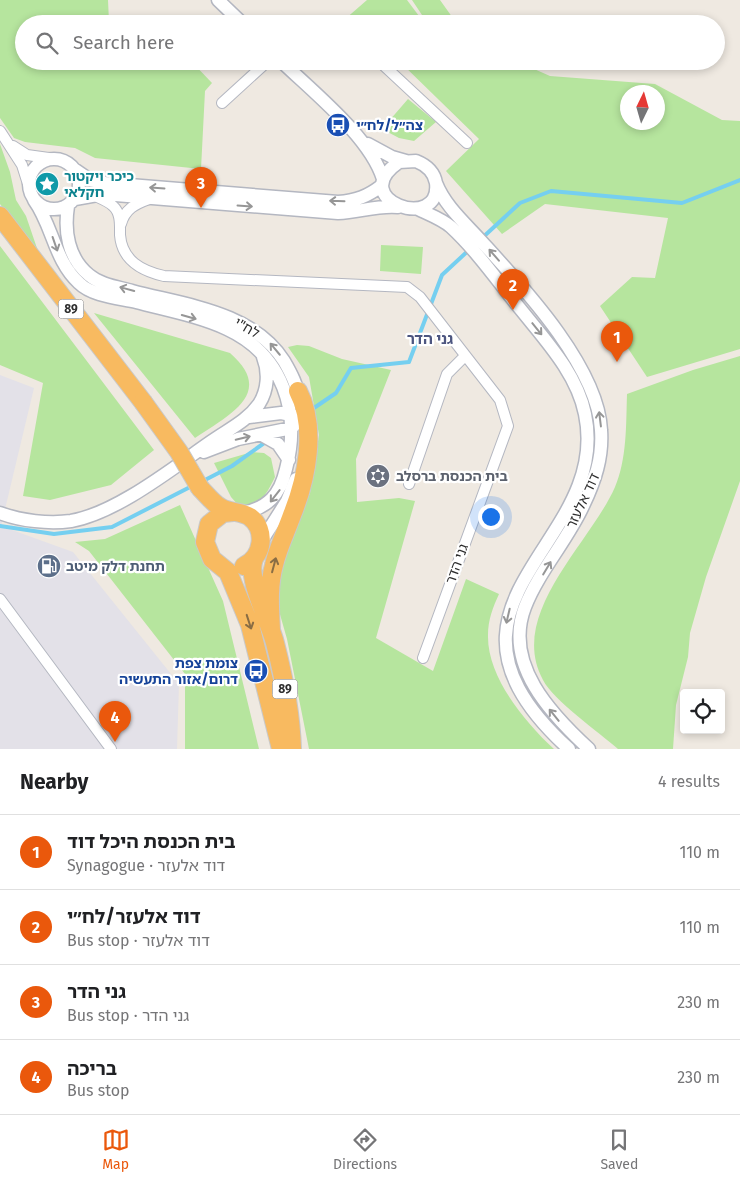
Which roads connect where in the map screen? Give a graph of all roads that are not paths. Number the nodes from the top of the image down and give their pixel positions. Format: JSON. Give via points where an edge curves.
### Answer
{"nodes":[{"id":1,"x":218,"y":0,"type":"edge"},
{"id":2,"x":233,"y":15,"type":"edge"},
{"id":3,"x":258,"y":70,"type":"edge"},
{"id":4,"x":290,"y":70,"type":"edge"},
{"id":5,"x":389,"y":70,"type":"edge"},
{"id":6,"x":222,"y":104,"type":"dead end"},
{"id":7,"x":0,"y":131,"type":"edge"},
{"id":8,"x":356,"y":135,"type":"junction"},
{"id":9,"x":8,"y":142,"type":"junction"},
{"id":10,"x":467,"y":143,"type":"dead end"},
{"id":11,"x":56,"y":159,"type":"junction"},
{"id":12,"x":406,"y":161,"type":"junction"},
{"id":13,"x":74,"y":169,"type":"junction"},
{"id":14,"x":382,"y":182,"type":"junction"},
{"id":15,"x":436,"y":183,"type":"junction"},
{"id":16,"x":28,"y":184,"type":"junction"},
{"id":17,"x":93,"y":195,"type":"junction"},
{"id":18,"x":152,"y":198,"type":"junction"},
{"id":19,"x":34,"y":200,"type":"junction"},
{"id":20,"x":71,"y":203,"type":"junction"},
{"id":21,"x":398,"y":207,"type":"junction"},
{"id":22,"x":418,"y":209,"type":"junction"},
{"id":23,"x":0,"y":216,"type":"edge"},
{"id":24,"x":120,"y":225,"type":"junction"},
{"id":25,"x":260,"y":351,"type":"junction"},
{"id":26,"x":465,"y":356,"type":"junction"},
{"id":27,"x":298,"y":391,"type":"junction"},
{"id":28,"x":249,"y":417,"type":"junction"},
{"id":29,"x":294,"y":420,"type":"junction"},
{"id":30,"x":262,"y":435,"type":"junction"},
{"id":31,"x":192,"y":456,"type":"junction"},
{"id":32,"x":289,"y":460,"type":"junction"},
{"id":33,"x":408,"y":484,"type":"dead end"},
{"id":34,"x":200,"y":488,"type":"junction"},
{"id":35,"x":237,"y":512,"type":"junction"},
{"id":36,"x":0,"y":513,"type":"edge"},
{"id":37,"x":209,"y":524,"type":"junction"},
{"id":38,"x":261,"y":542,"type":"junction"},
{"id":39,"x":254,"y":559,"type":"junction"},
{"id":40,"x":219,"y":565,"type":"junction"},
{"id":41,"x":0,"y":599,"type":"edge"},
{"id":42,"x":271,"y":630,"type":"junction"},
{"id":43,"x":423,"y":658,"type":"dead end"},
{"id":44,"x":111,"y":749,"type":"edge"},
{"id":45,"x":281,"y":749,"type":"edge"},
{"id":46,"x":292,"y":749,"type":"edge"},
{"id":47,"x":569,"y":749,"type":"edge"},
{"id":48,"x":589,"y":749,"type":"edge"}],
"edges":[{"from":1,"to":2,"type":"street"},
{"from":3,"to":6,"type":"street"},
{"from":4,"to":8,"type":"street"},
{"from":5,"to":10,"type":"street"},
{"from":7,"to":9,"type":"street"},
{"from":8,"to":12,"type":"street","via":[[380,151]]},
{"from":8,"to":14,"type":"street","via":[[372,154]]},
{"from":9,"to":11,"type":"street","via":[[27,155]]},
{"from":9,"to":16,"type":"street","via":[[22,164]]},
{"from":11,"to":13,"type":"street"},
{"from":11,"to":16,"type":"street","via":[[34,168]]},
{"from":12,"to":14,"type":"street","via":[[392,167]]},
{"from":12,"to":15,"type":"street","via":[[424,164]]},
{"from":14,"to":13,"type":"street","one_way":true,"via":[[372,193],[354,201],[338,202],[105,183],[90,180]]},
{"from":13,"to":20,"type":"street","via":[[80,184]]},
{"from":14,"to":21,"type":"street","via":[[388,199]]},
{"from":15,"to":22,"type":"street","via":[[432,199]]},
{"from":48,"to":15,"type":"street","name":"דוד אלעזר","one_way":true,"via":[[560,723],[542,699],[526,668],[519,634],[525,606],[579,516],[596,476],[601,452],[599,409],[566,344],[495,256],[446,203]]},
{"from":16,"to":19,"type":"street"},
{"from":17,"to":18,"type":"street"},
{"from":17,"to":20,"type":"street"},
{"from":17,"to":24,"type":"street","name":"גני הדר","via":[[113,205]]},
{"from":18,"to":21,"type":"street","one_way":true,"via":[[338,213],[381,206]]},
{"from":18,"to":24,"type":"street","via":[[130,208]]},
{"from":19,"to":20,"type":"street","via":[[46,209],[54,210]]},
{"from":19,"to":25,"type":"street","name":"לח\"י","one_way":true,"via":[[45,217],[63,264],[80,284],[96,292],[217,325]]},
{"from":27,"to":20,"type":"street","name":"לח\"י","one_way":true,"via":[[278,352],[243,324],[219,314],[108,284],[88,274],[67,238]]},
{"from":21,"to":22,"type":"street"},
{"from":22,"to":47,"type":"street","name":"דוד אלעזר","one_way":true,"via":[[450,226],[490,272],[555,352],[585,412],[588,451],[583,472],[566,509],[512,601],[506,635],[513,673],[530,706]]},
{"from":23,"to":34,"type":"highway","number":"89","bridge":true,"via":[[143,402]]},
{"from":24,"to":26,"type":"street","name":"גני הדר","via":[[124,248],[134,264],[147,272],[164,276],[407,287],[420,297]]},
{"from":25,"to":28,"type":"street","via":[[266,365],[266,386]]},
{"from":25,"to":29,"type":"street","name":"לח\"י","via":[[284,385]]},
{"from":26,"to":33,"type":"street","via":[[447,374]]},
{"from":26,"to":43,"type":"street","name":"גני הדר","via":[[500,400],[508,426]]},
{"from":27,"to":29,"type":"street","name":"לח\"י"},
{"from":42,"to":27,"type":"highway","one_way":true,"via":[[272,572],[295,506],[306,455],[306,406]]},
{"from":28,"to":29,"type":"street"},
{"from":28,"to":31,"type":"street"},
{"from":29,"to":30,"type":"street"},
{"from":29,"to":32,"type":"street","name":"לח\"י"},
{"from":29,"to":38,"type":"street","name":"לח\"י","via":[[302,452],[294,483],[287,501]]},
{"from":31,"to":30,"type":"street","one_way":true,"via":[[238,439]]},
{"from":30,"to":32,"type":"street","via":[[278,444]]},
{"from":31,"to":36,"type":"street","via":[[91,515],[70,521],[43,521]]},
{"from":32,"to":35,"type":"street","name":"לח\"י","one_way":true,"via":[[282,486],[273,500],[254,511]]},
{"from":34,"to":35,"type":"highway","number":"89","via":[[221,508]]},
{"from":34,"to":37,"type":"highway","number":"89"},
{"from":35,"to":37,"type":"highway","via":[[223,513]]},
{"from":35,"to":38,"type":"highway","number":"89","via":[[256,524]]},
{"from":37,"to":40,"type":"highway","number":"89","via":[[204,542],[212,559]]},
{"from":38,"to":39,"type":"highway","number":"89"},
{"from":39,"to":40,"type":"highway","via":[[238,568]]},
{"from":39,"to":42,"type":"highway","number":"89","via":[[254,578]]},
{"from":40,"to":45,"type":"highway","number":"89","one_way":true,"via":[[228,572],[236,587],[250,625]]},
{"from":41,"to":44,"type":"street"},
{"from":42,"to":46,"type":"highway","number":"89","via":[[291,722]]}]}
